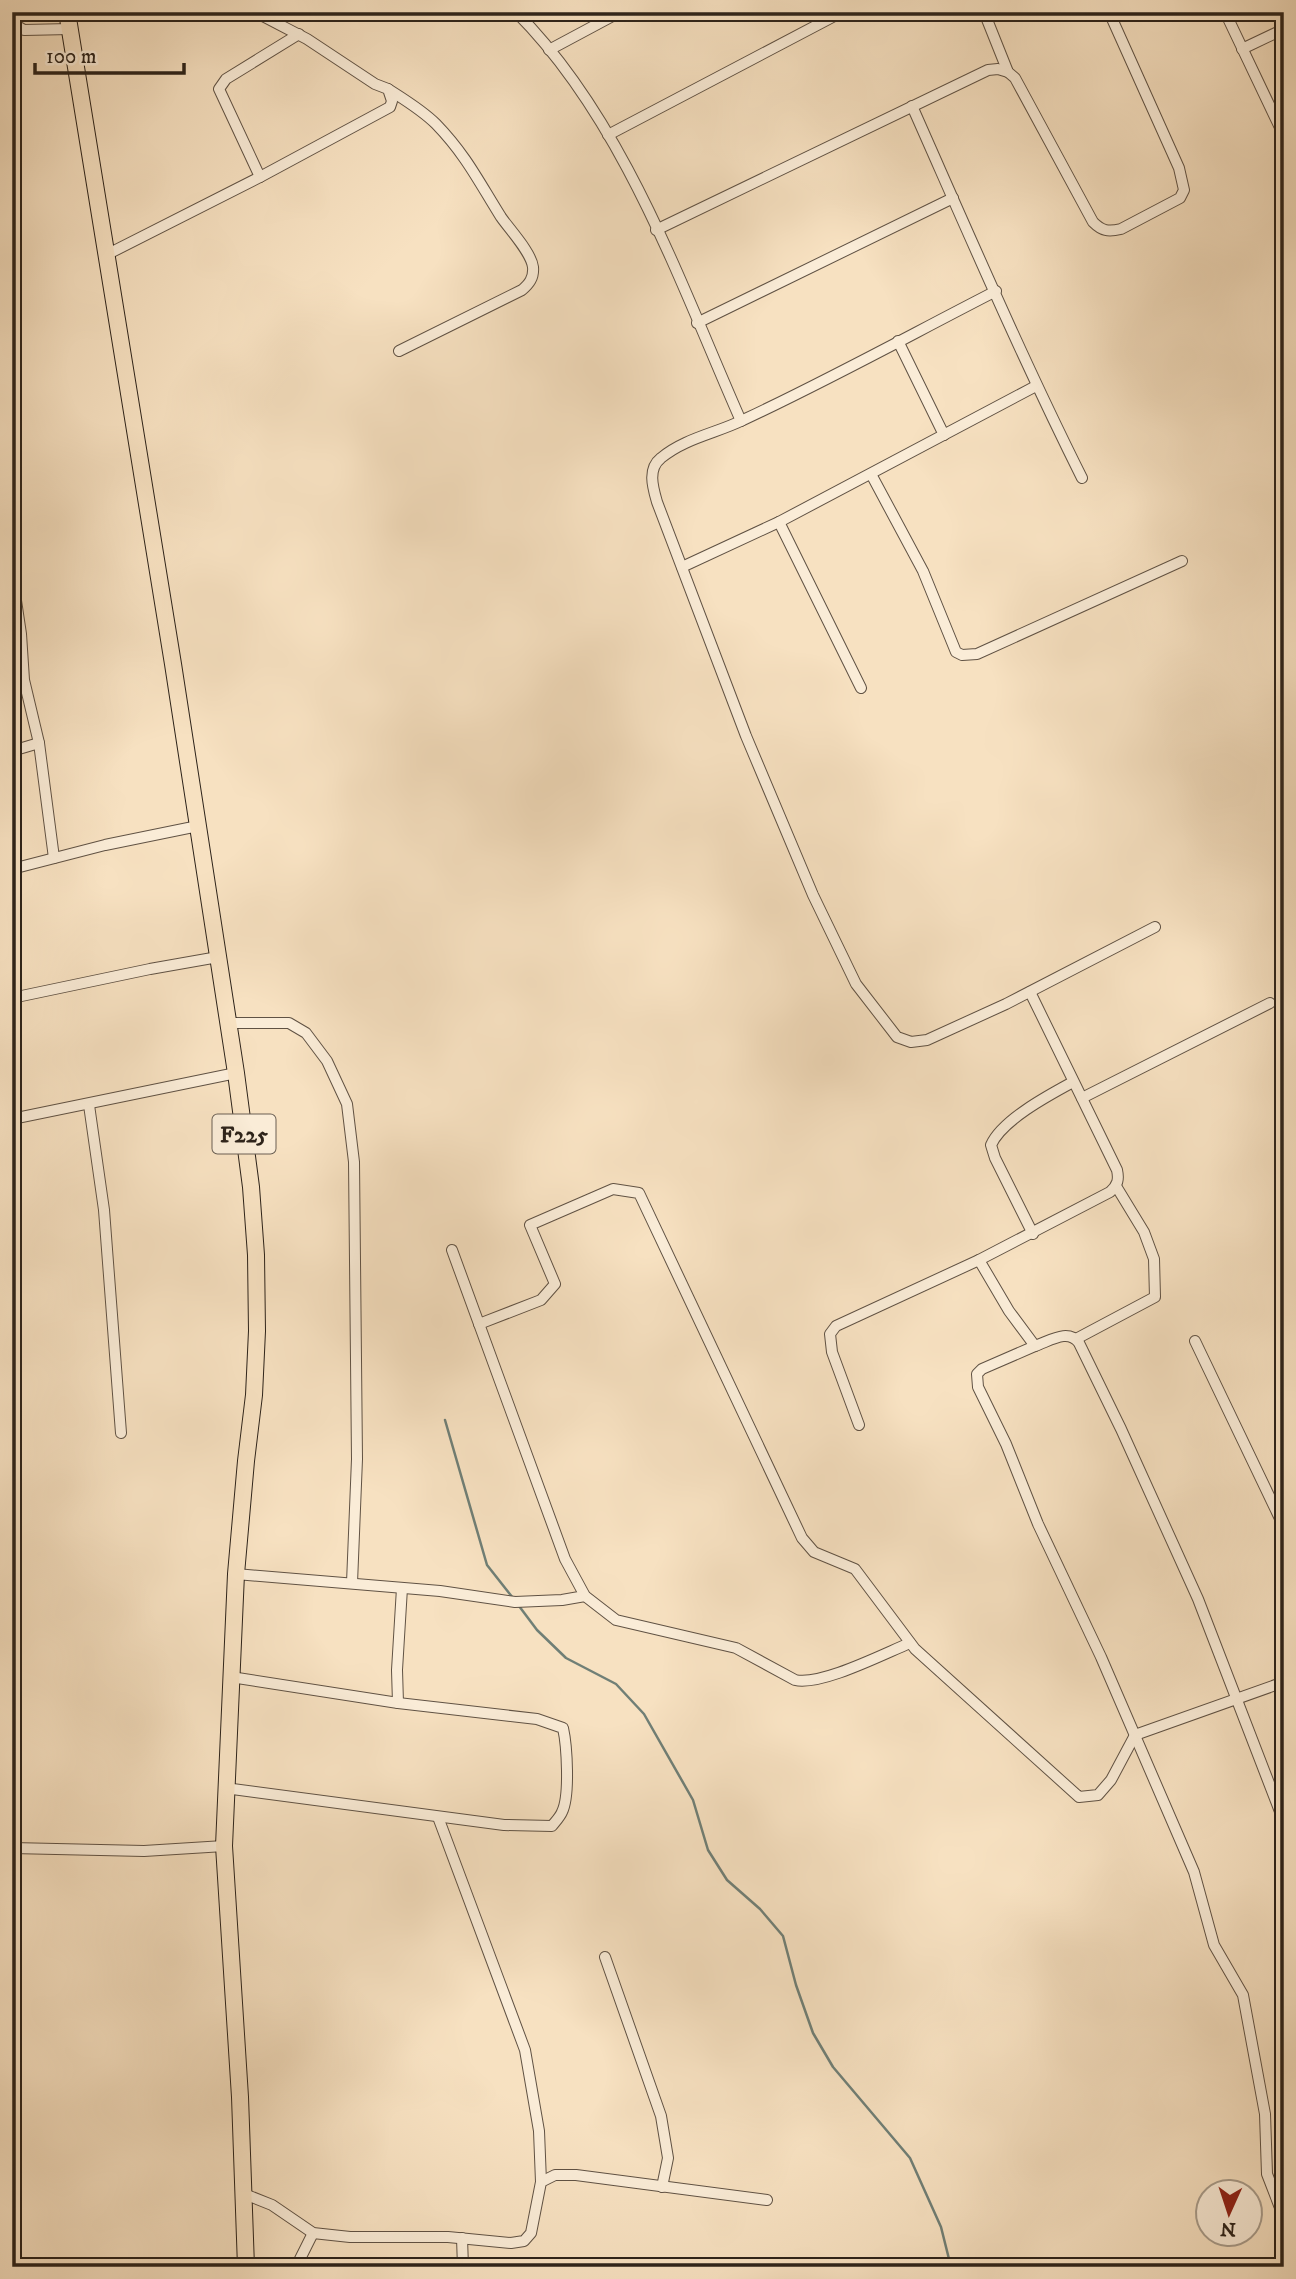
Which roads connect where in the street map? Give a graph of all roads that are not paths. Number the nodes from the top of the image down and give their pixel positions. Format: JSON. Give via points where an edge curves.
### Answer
{"nodes":[{"id":1,"x":67,"y":12,"type":"edge"},
{"id":2,"x":255,"y":12,"type":"edge"},
{"id":3,"x":516,"y":12,"type":"edge"},
{"id":4,"x":620,"y":12,"type":"edge"},
{"id":5,"x":842,"y":12,"type":"edge"},
{"id":6,"x":984,"y":12,"type":"edge"},
{"id":7,"x":1109,"y":12,"type":"edge"},
{"id":8,"x":1225,"y":12,"type":"edge"},
{"id":9,"x":12,"y":23,"type":"edge"},
{"id":10,"x":70,"y":29,"type":"junction"},
{"id":11,"x":1284,"y":29,"type":"edge"},
{"id":12,"x":299,"y":34,"type":"junction"},
{"id":13,"x":1242,"y":49,"type":"junction"},
{"id":14,"x":549,"y":50,"type":"junction"},
{"id":15,"x":1008,"y":72,"type":"junction"},
{"id":16,"x":388,"y":89,"type":"junction"},
{"id":17,"x":912,"y":106,"type":"junction"},
{"id":18,"x":608,"y":135,"type":"junction"},
{"id":19,"x":1284,"y":136,"type":"edge"},
{"id":20,"x":260,"y":177,"type":"junction"},
{"id":21,"x":953,"y":198,"type":"junction"},
{"id":22,"x":656,"y":230,"type":"junction"},
{"id":23,"x":106,"y":255,"type":"junction"},
{"id":24,"x":996,"y":291,"type":"junction"},
{"id":25,"x":697,"y":323,"type":"junction"},
{"id":26,"x":898,"y":341,"type":"junction"},
{"id":27,"x":399,"y":351,"type":"dead end"},
{"id":28,"x":1036,"y":386,"type":"junction"},
{"id":29,"x":741,"y":421,"type":"junction"},
{"id":30,"x":944,"y":435,"type":"junction"},
{"id":31,"x":871,"y":474,"type":"junction"},
{"id":32,"x":1082,"y":478,"type":"dead end"},
{"id":33,"x":779,"y":522,"type":"junction"},
{"id":34,"x":1182,"y":561,"type":"dead end"},
{"id":35,"x":682,"y":567,"type":"junction"},
{"id":36,"x":12,"y":574,"type":"edge"},
{"id":37,"x":861,"y":688,"type":"dead end"},
{"id":38,"x":39,"y":743,"type":"junction"},
{"id":39,"x":12,"y":751,"type":"edge"},
{"id":40,"x":198,"y":826,"type":"junction"},
{"id":41,"x":54,"y":858,"type":"junction"},
{"id":42,"x":12,"y":869,"type":"edge"},
{"id":43,"x":1155,"y":927,"type":"dead end"},
{"id":44,"x":218,"y":957,"type":"junction"},
{"id":45,"x":1030,"y":992,"type":"junction"},
{"id":46,"x":12,"y":998,"type":"edge"},
{"id":47,"x":1270,"y":1003,"type":"dead end"},
{"id":48,"x":229,"y":1023,"type":"junction"},
{"id":49,"x":236,"y":1073,"type":"junction"},
{"id":50,"x":1073,"y":1082,"type":"junction"},
{"id":51,"x":1082,"y":1098,"type":"junction"},
{"id":52,"x":89,"y":1105,"type":"junction"},
{"id":53,"x":12,"y":1119,"type":"edge"},
{"id":54,"x":1116,"y":1186,"type":"junction"},
{"id":55,"x":1033,"y":1234,"type":"junction"},
{"id":56,"x":452,"y":1250,"type":"dead end"},
{"id":57,"x":979,"y":1260,"type":"junction"},
{"id":58,"x":479,"y":1325,"type":"junction"},
{"id":59,"x":1076,"y":1339,"type":"junction"},
{"id":60,"x":1195,"y":1341,"type":"dead end"},
{"id":61,"x":1035,"y":1346,"type":"junction"},
{"id":62,"x":859,"y":1425,"type":"dead end"},
{"id":63,"x":121,"y":1433,"type":"dead end"},
{"id":64,"x":1284,"y":1527,"type":"edge"},
{"id":65,"x":236,"y":1574,"type":"junction"},
{"id":66,"x":352,"y":1583,"type":"junction"},
{"id":67,"x":401,"y":1588,"type":"junction"},
{"id":68,"x":585,"y":1596,"type":"junction"},
{"id":69,"x":910,"y":1643,"type":"junction"},
{"id":70,"x":231,"y":1677,"type":"junction"},
{"id":71,"x":1284,"y":1682,"type":"edge"},
{"id":72,"x":1237,"y":1698,"type":"junction"},
{"id":73,"x":398,"y":1703,"type":"junction"},
{"id":74,"x":1135,"y":1735,"type":"junction"},
{"id":75,"x":225,"y":1788,"type":"junction"},
{"id":76,"x":438,"y":1817,"type":"junction"},
{"id":77,"x":1284,"y":1822,"type":"edge"},
{"id":78,"x":224,"y":1846,"type":"junction"},
{"id":79,"x":12,"y":1848,"type":"edge"},
{"id":80,"x":605,"y":1957,"type":"dead end"},
{"id":81,"x":541,"y":2182,"type":"junction"},
{"id":82,"x":662,"y":2187,"type":"junction"},
{"id":83,"x":242,"y":2193,"type":"junction"},
{"id":84,"x":767,"y":2200,"type":"dead end"},
{"id":85,"x":1284,"y":2218,"type":"edge"},
{"id":86,"x":313,"y":2233,"type":"junction"},
{"id":87,"x":462,"y":2238,"type":"junction"},
{"id":88,"x":246,"y":2267,"type":"edge"},
{"id":89,"x":296,"y":2267,"type":"edge"},
{"id":90,"x":463,"y":2267,"type":"edge"}],
"edges":[{"from":1,"to":10,"type":"main road","number":"F225"},
{"from":2,"to":12,"type":"street"},
{"from":3,"to":14,"type":"street"},
{"from":4,"to":14,"type":"street"},
{"from":5,"to":18,"type":"street"},
{"from":6,"to":15,"type":"street"},
{"from":7,"to":15,"type":"street","via":[[1179,168],[1184,190],[1180,198],[1121,229],[1101,230]]},
{"from":8,"to":13,"type":"street"},
{"from":9,"to":10,"type":"street","via":[[24,30]]},
{"from":10,"to":23,"type":"main road","number":"F225"},
{"from":11,"to":13,"type":"street"},
{"from":12,"to":16,"type":"street"},
{"from":12,"to":20,"type":"street","via":[[226,79],[219,89]]},
{"from":13,"to":19,"type":"street"},
{"from":14,"to":18,"type":"street"},
{"from":15,"to":17,"type":"street","via":[[988,70]]},
{"from":16,"to":20,"type":"street","via":[[392,101],[384,112]]},
{"from":16,"to":27,"type":"street","via":[[415,106],[457,147],[533,268],[529,284],[522,290]]},
{"from":17,"to":21,"type":"street"},
{"from":17,"to":22,"type":"street"},
{"from":18,"to":22,"type":"street"},
{"from":20,"to":23,"type":"street"},
{"from":21,"to":24,"type":"street"},
{"from":21,"to":25,"type":"street"},
{"from":22,"to":25,"type":"street"},
{"from":23,"to":40,"type":"main road","number":"F225"},
{"from":24,"to":26,"type":"street"},
{"from":24,"to":28,"type":"street"},
{"from":25,"to":29,"type":"street"},
{"from":26,"to":29,"type":"street"},
{"from":26,"to":30,"type":"street"},
{"from":28,"to":30,"type":"street"},
{"from":28,"to":32,"type":"street"},
{"from":29,"to":35,"type":"street","via":[[690,441],[659,459],[653,469],[657,502]]},
{"from":30,"to":31,"type":"street"},
{"from":31,"to":33,"type":"street"},
{"from":31,"to":34,"type":"street","via":[[923,571],[956,652],[962,655],[977,654]]},
{"from":33,"to":35,"type":"street"},
{"from":33,"to":37,"type":"street"},
{"from":35,"to":45,"type":"street","via":[[813,895],[856,984],[897,1037],[911,1042],[927,1040]]},
{"from":36,"to":38,"type":"street","via":[[24,680]]},
{"from":38,"to":39,"type":"street"},
{"from":38,"to":41,"type":"street"},
{"from":40,"to":41,"type":"street"},
{"from":40,"to":44,"type":"main road","number":"F225"},
{"from":41,"to":42,"type":"street"},
{"from":43,"to":45,"type":"street"},
{"from":44,"to":46,"type":"street"},
{"from":44,"to":48,"type":"main road","number":"F225"},
{"from":45,"to":50,"type":"street"},
{"from":47,"to":51,"type":"street"},
{"from":48,"to":49,"type":"main road","number":"F225"},
{"from":48,"to":66,"type":"street","via":[[289,1023],[306,1032],[327,1061],[347,1104],[354,1161],[356,1337]]},
{"from":49,"to":52,"type":"street"},
{"from":49,"to":65,"type":"main road","number":"F225","via":[[251,1186],[257,1331]]},
{"from":50,"to":51,"type":"street"},
{"from":50,"to":55,"type":"street","via":[[1028,1109],[991,1145]]},
{"from":51,"to":54,"type":"street","via":[[1116,1170]]},
{"from":52,"to":53,"type":"street"},
{"from":52,"to":63,"type":"street","via":[[104,1210]]},
{"from":54,"to":55,"type":"street"},
{"from":54,"to":59,"type":"street","via":[[1154,1259],[1154,1297]]},
{"from":55,"to":57,"type":"street"},
{"from":56,"to":58,"type":"street"},
{"from":57,"to":61,"type":"street"},
{"from":57,"to":62,"type":"street","via":[[836,1326],[830,1334],[832,1352]]},
{"from":58,"to":68,"type":"street","via":[[565,1559]]},
{"from":58,"to":69,"type":"street","via":[[541,1300],[555,1284],[530,1225],[613,1189],[639,1193],[802,1538],[814,1552],[855,1569]]},
{"from":59,"to":61,"type":"street","via":[[1066,1335]]},
{"from":59,"to":72,"type":"street","via":[[1198,1599]]},
{"from":60,"to":64,"type":"street"},
{"from":61,"to":74,"type":"street","via":[[982,1369],[977,1374],[978,1387]]},
{"from":65,"to":66,"type":"street"},
{"from":65,"to":70,"type":"main road","number":"F225"},
{"from":66,"to":67,"type":"street"},
{"from":67,"to":68,"type":"street","via":[[515,1602]]},
{"from":67,"to":73,"type":"street"},
{"from":68,"to":69,"type":"street","via":[[616,1620],[736,1648],[805,1682]]},
{"from":69,"to":74,"type":"street","via":[[1079,1797],[1098,1795]]},
{"from":70,"to":73,"type":"street"},
{"from":70,"to":75,"type":"main road","number":"F225"},
{"from":71,"to":72,"type":"street"},
{"from":72,"to":74,"type":"street"},
{"from":72,"to":77,"type":"street"},
{"from":73,"to":76,"type":"street","via":[[537,1719],[563,1728],[568,1747],[564,1810],[552,1826]]},
{"from":74,"to":85,"type":"street","via":[[1194,1872],[1214,1945],[1243,1995],[1265,2113],[1267,2174]]},
{"from":75,"to":76,"type":"street"},
{"from":75,"to":78,"type":"main road","number":"F225"},
{"from":76,"to":81,"type":"street","via":[[525,2050],[539,2131]]},
{"from":78,"to":79,"type":"street","via":[[144,1851]]},
{"from":78,"to":83,"type":"main road","number":"F225"},
{"from":80,"to":82,"type":"street","via":[[661,2116],[668,2158]]},
{"from":81,"to":82,"type":"street","via":[[555,2175],[576,2175]]},
{"from":81,"to":87,"type":"street","via":[[531,2233],[524,2241]]},
{"from":82,"to":84,"type":"street"},
{"from":83,"to":86,"type":"street","via":[[272,2205]]},
{"from":83,"to":88,"type":"main road","number":"F225"},
{"from":86,"to":87,"type":"street"},
{"from":86,"to":89,"type":"street"},
{"from":87,"to":90,"type":"street"}]}
